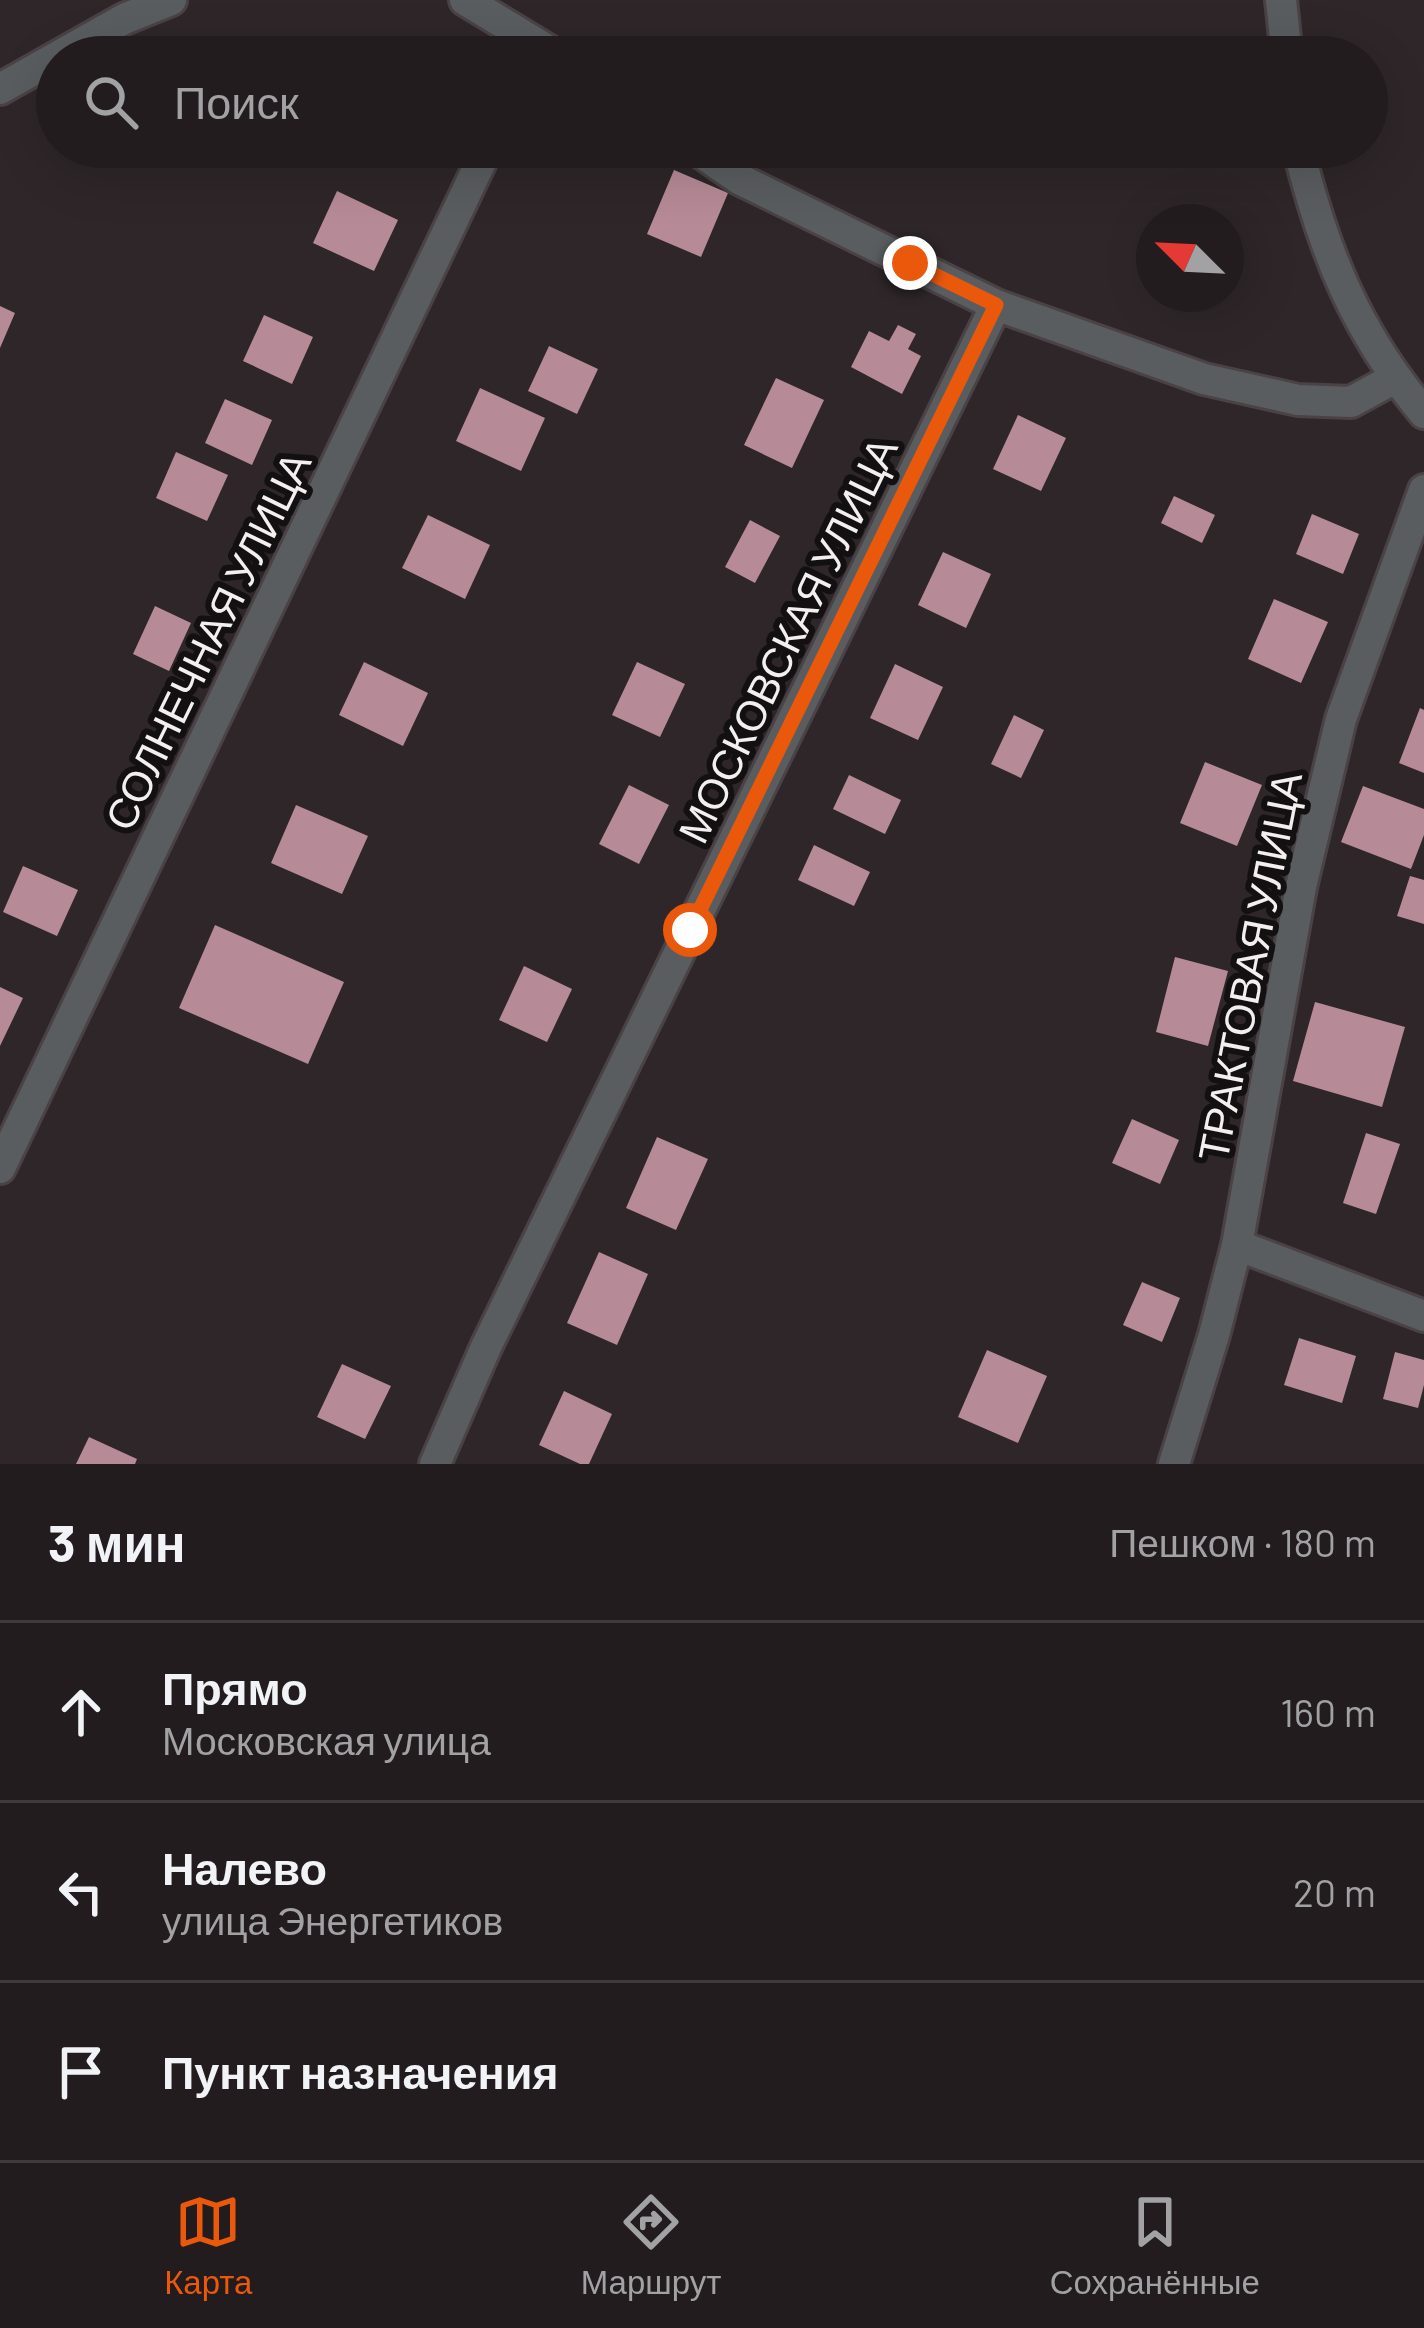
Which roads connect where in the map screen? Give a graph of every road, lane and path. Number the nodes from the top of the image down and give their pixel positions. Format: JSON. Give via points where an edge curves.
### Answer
{"nodes":[{"id":1,"x":171,"y":0,"type":"edge"},
{"id":2,"x":465,"y":0,"type":"edge"},
{"id":3,"x":1281,"y":0,"type":"edge"},
{"id":4,"x":94,"y":36,"type":"edge"},
{"id":5,"x":524,"y":36,"type":"edge"},
{"id":6,"x":1285,"y":36,"type":"edge"},
{"id":7,"x":36,"y":69,"type":"edge"},
{"id":8,"x":0,"y":89,"type":"edge"},
{"id":9,"x":478,"y":168,"type":"edge"},
{"id":10,"x":724,"y":168,"type":"edge"},
{"id":11,"x":1303,"y":168,"type":"edge"},
{"id":12,"x":996,"y":305,"type":"junction"},
{"id":13,"x":1395,"y":378,"type":"junction"},
{"id":14,"x":1424,"y":412,"type":"edge"},
{"id":15,"x":1424,"y":490,"type":"edge"},
{"id":16,"x":0,"y":1168,"type":"edge"},
{"id":17,"x":1237,"y":1245,"type":"junction"},
{"id":18,"x":1424,"y":1316,"type":"edge"},
{"id":19,"x":435,"y":1464,"type":"edge"},
{"id":20,"x":1174,"y":1464,"type":"edge"}],
"edges":[{"from":1,"to":4,"type":"street"},
{"from":2,"to":5,"type":"street"},
{"from":3,"to":6,"type":"street"},
{"from":7,"to":8,"type":"street"},
{"from":9,"to":16,"type":"street","name":"СОЛНЕЧНАЯ УЛИЦА"},
{"from":10,"to":12,"type":"street"},
{"from":11,"to":13,"type":"street","via":[[1348,302]]},
{"from":12,"to":13,"type":"street","via":[[1204,380],[1298,400],[1351,402]]},
{"from":12,"to":19,"type":"street","name":"МОСКОВСКАЯ УЛИЦА"},
{"from":13,"to":14,"type":"street"},
{"from":15,"to":17,"type":"street","name":"ТРАКТОВАЯ УЛИЦА","via":[[1341,719],[1301,887]]},
{"from":17,"to":18,"type":"street"},
{"from":17,"to":20,"type":"street","name":"ТРАКТОВАЯ УЛИЦА"}]}
